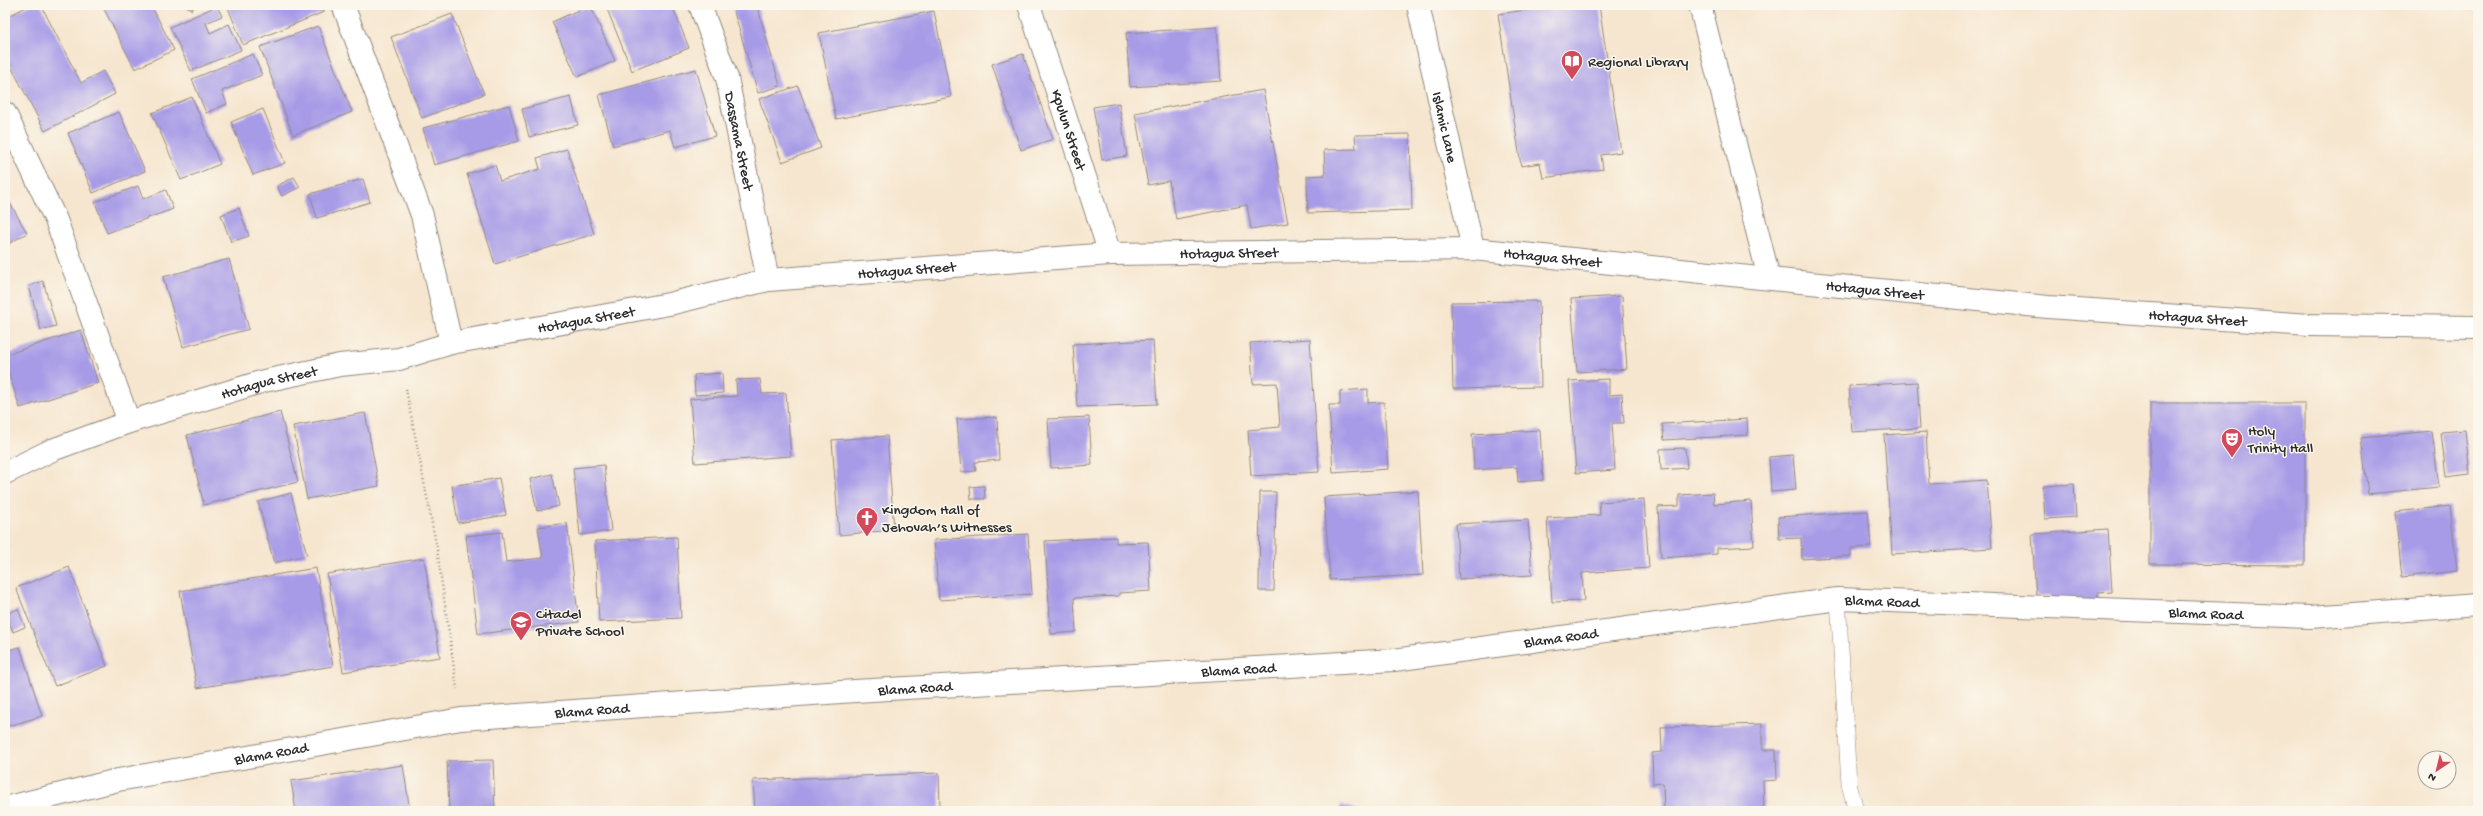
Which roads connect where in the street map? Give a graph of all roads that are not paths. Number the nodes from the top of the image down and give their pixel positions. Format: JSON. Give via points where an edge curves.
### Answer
{"nodes":[{"id":1,"x":343,"y":5,"type":"edge"},
{"id":2,"x":700,"y":5,"type":"edge"},
{"id":3,"x":1029,"y":5,"type":"edge"},
{"id":4,"x":1418,"y":5,"type":"edge"},
{"id":5,"x":1700,"y":5,"type":"edge"},
{"id":6,"x":5,"y":113,"type":"edge"},
{"id":7,"x":1472,"y":249,"type":"junction"},
{"id":8,"x":1110,"y":254,"type":"junction"},
{"id":9,"x":1769,"y":278,"type":"junction"},
{"id":10,"x":768,"y":280,"type":"junction"},
{"id":11,"x":2478,"y":327,"type":"edge"},
{"id":12,"x":451,"y":343,"type":"junction"},
{"id":13,"x":129,"y":422,"type":"junction"},
{"id":14,"x":5,"y":473,"type":"edge"},
{"id":15,"x":1838,"y":599,"type":"junction"},
{"id":16,"x":2478,"y":605,"type":"edge"},
{"id":17,"x":5,"y":808,"type":"edge"},
{"id":18,"x":1856,"y":811,"type":"edge"}],
"edges":[{"from":1,"to":12,"type":"street","via":[[422,215]]},
{"from":2,"to":10,"type":"street","name":"Dassama Street","via":[[727,78]]},
{"from":3,"to":8,"type":"street","name":"Kpulun Street"},
{"from":4,"to":7,"type":"street","name":"Islamic Lane"},
{"from":5,"to":9,"type":"street"},
{"from":6,"to":13,"type":"street","via":[[56,220]]},
{"from":7,"to":8,"type":"street","name":"Hotagua Street"},
{"from":7,"to":9,"type":"street","name":"Hotagua Street"},
{"from":8,"to":10,"type":"street","name":"Hotagua Street"},
{"from":9,"to":11,"type":"street","name":"Hotagua Street","via":[[2056,308],[2309,325]]},
{"from":10,"to":12,"type":"street","name":"Hotagua Street","via":[[668,304]]},
{"from":12,"to":13,"type":"street","name":"Hotagua Street","via":[[399,358],[340,365],[264,381]]},
{"from":13,"to":14,"type":"street","name":"Hotagua Street","via":[[52,450]]},
{"from":15,"to":16,"type":"street","name":"Blama Road","via":[[2310,617]]},
{"from":15,"to":17,"type":"street","name":"Blama Road","via":[[1394,660],[855,691],[461,719],[118,780]]},
{"from":15,"to":18,"type":"lane","via":[[1849,784]]}]}
